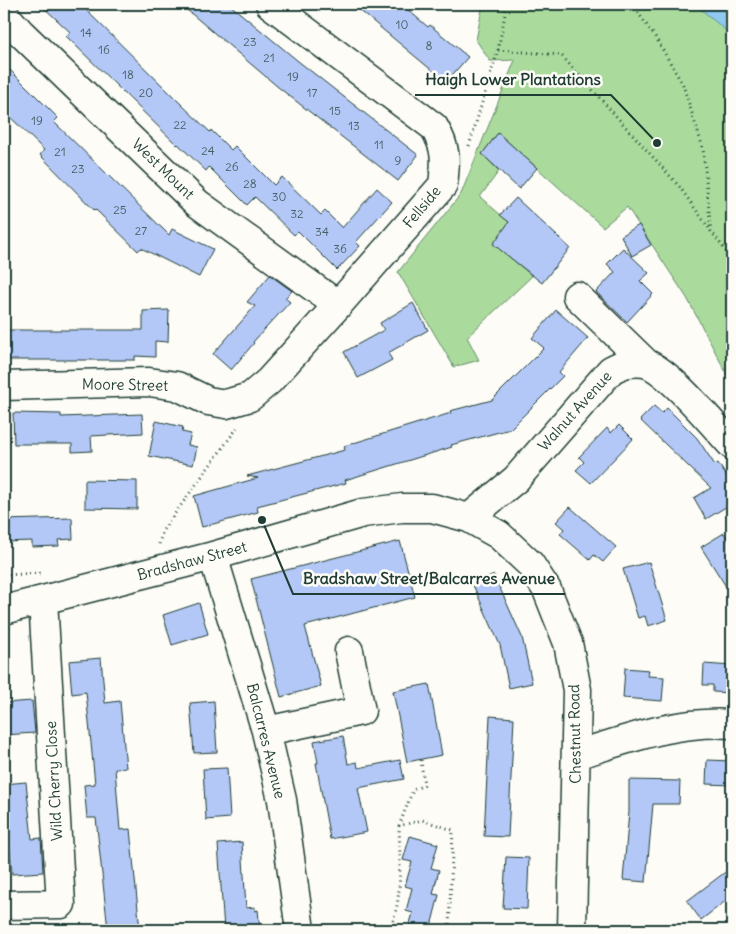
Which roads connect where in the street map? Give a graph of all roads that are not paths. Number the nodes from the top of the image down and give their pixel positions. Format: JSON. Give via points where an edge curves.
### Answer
{"nodes":[{"id":1,"x":272,"y":4,"type":"edge"},
{"id":2,"x":4,"y":14,"type":"edge"},
{"id":3,"x":576,"y":296,"type":"dead end"},
{"id":4,"x":338,"y":305,"type":"junction"},
{"id":5,"x":646,"y":363,"type":"junction"},
{"id":6,"x":4,"y":386,"type":"edge"},
{"id":7,"x":242,"y":400,"type":"joint"},
{"id":8,"x":732,"y":445,"type":"edge"},
{"id":9,"x":469,"y":518,"type":"junction"},
{"id":10,"x":213,"y":556,"type":"junction"},
{"id":11,"x":43,"y":600,"type":"junction"},
{"id":12,"x":4,"y":610,"type":"edge"},
{"id":13,"x":348,"y":651,"type":"dead end"},
{"id":14,"x":732,"y":724,"type":"edge"},
{"id":15,"x":266,"y":731,"type":"junction"},
{"id":16,"x":576,"y":755,"type":"junction"},
{"id":17,"x":4,"y":905,"type":"edge"},
{"id":18,"x":300,"y":930,"type":"edge"},
{"id":19,"x":572,"y":930,"type":"edge"}],
"edges":[{"from":1,"to":4,"type":"street","name":"Fellside","via":[[434,127],[442,140],[446,162],[443,185]]},
{"from":2,"to":4,"type":"street","name":"West Mount","via":[[197,203]]},
{"from":3,"to":5,"type":"street"},
{"from":4,"to":7,"type":"street","name":"Fellside","via":[[269,382]]},
{"from":5,"to":8,"type":"street","via":[[666,375]]},
{"from":5,"to":9,"type":"street","name":"Walnut Avenue","via":[[625,362],[611,370],[516,479]]},
{"from":6,"to":7,"type":"street","name":"Moore Street","via":[[149,382],[177,386],[226,404]]},
{"from":9,"to":10,"type":"street","name":"Bradshaw Street","via":[[432,508],[363,513]]},
{"from":9,"to":16,"type":"street","name":"Chestnut Road","via":[[499,535],[530,564],[547,590],[568,643],[575,680]]},
{"from":10,"to":11,"type":"street","name":"Bradshaw Street"},
{"from":10,"to":15,"type":"street","name":"Balcarres Avenue"},
{"from":11,"to":12,"type":"street","name":"Bradshaw Street"},
{"from":11,"to":17,"type":"street","name":"Wild Cherry Close","via":[[61,904]]},
{"from":13,"to":15,"type":"street","via":[[361,711]]},
{"from":14,"to":16,"type":"street","via":[[668,727]]},
{"from":15,"to":18,"type":"street","name":"Balcarres Avenue","via":[[282,800]]},
{"from":16,"to":19,"type":"street","name":"Chestnut Road"}]}
